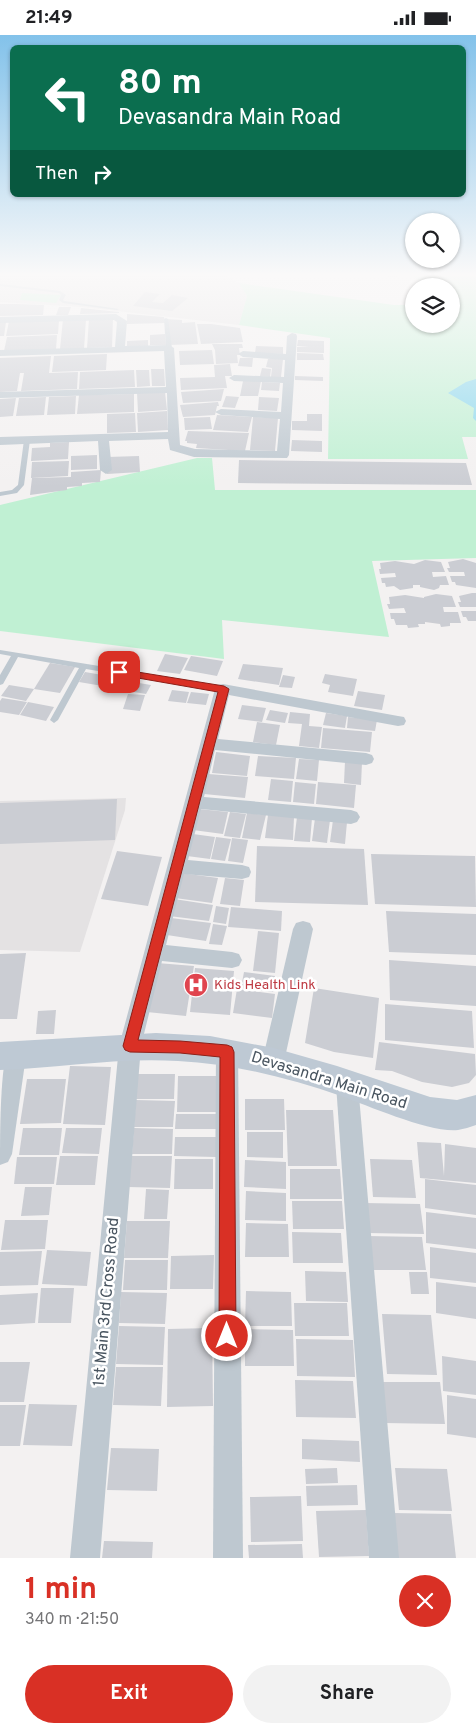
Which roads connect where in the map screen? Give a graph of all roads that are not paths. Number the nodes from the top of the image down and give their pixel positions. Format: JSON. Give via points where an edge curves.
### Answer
{"nodes":[{"id":1,"x":120,"y":345,"type":"edge"},
{"id":2,"x":291,"y":345,"type":"edge"},
{"id":3,"x":169,"y":348,"type":"joint"},
{"id":4,"x":120,"y":349,"type":"junction"},
{"id":5,"x":0,"y":353,"type":"edge"},
{"id":6,"x":243,"y":354,"type":"dead end"},
{"id":7,"x":290,"y":357,"type":"junction"},
{"id":8,"x":234,"y":378,"type":"dead end"},
{"id":9,"x":289,"y":380,"type":"junction"},
{"id":10,"x":172,"y":390,"type":"junction"},
{"id":11,"x":0,"y":395,"type":"edge"},
{"id":12,"x":221,"y":412,"type":"dead end"},
{"id":13,"x":286,"y":416,"type":"junction"},
{"id":14,"x":174,"y":435,"type":"junction"},
{"id":15,"x":103,"y":437,"type":"junction"},
{"id":16,"x":27,"y":440,"type":"junction"},
{"id":17,"x":0,"y":441,"type":"edge"},
{"id":18,"x":106,"y":469,"type":"dead end"},
{"id":19,"x":0,"y":494,"type":"edge"},
{"id":20,"x":0,"y":652,"type":"edge"},
{"id":21,"x":16,"y":655,"type":"junction"},
{"id":22,"x":84,"y":666,"type":"junction"},
{"id":23,"x":0,"y":682,"type":"edge"},
{"id":24,"x":224,"y":689,"type":"junction"},
{"id":25,"x":54,"y":720,"type":"dead end"},
{"id":26,"x":398,"y":721,"type":"dead end"},
{"id":27,"x":209,"y":744,"type":"junction"},
{"id":28,"x":366,"y":759,"type":"dead end"},
{"id":29,"x":194,"y":802,"type":"junction"},
{"id":30,"x":351,"y":817,"type":"dead end"},
{"id":31,"x":178,"y":866,"type":"junction"},
{"id":32,"x":242,"y":872,"type":"dead end"},
{"id":33,"x":303,"y":929,"type":"dead end"},
{"id":34,"x":156,"y":952,"type":"junction"},
{"id":35,"x":232,"y":960,"type":"dead end"},
{"id":36,"x":130,"y":1046,"type":"junction"},
{"id":37,"x":227,"y":1052,"type":"junction"},
{"id":38,"x":8,"y":1056,"type":"edge"},
{"id":39,"x":273,"y":1062,"type":"junction"},
{"id":40,"x":346,"y":1084,"type":"junction"},
{"id":41,"x":476,"y":1110,"type":"edge"},
{"id":42,"x":0,"y":1154,"type":"edge"},
{"id":43,"x":84,"y":1558,"type":"edge"},
{"id":44,"x":228,"y":1558,"type":"edge"},
{"id":45,"x":384,"y":1558,"type":"edge"}],
"edges":[{"from":1,"to":4,"type":"street"},
{"from":2,"to":7,"type":"street"},
{"from":3,"to":4,"type":"street"},
{"from":3,"to":10,"type":"street"},
{"from":4,"to":5,"type":"street"},
{"from":6,"to":7,"type":"street"},
{"from":7,"to":9,"type":"street"},
{"from":8,"to":9,"type":"street"},
{"from":9,"to":13,"type":"street"},
{"from":10,"to":11,"type":"street"},
{"from":10,"to":14,"type":"street"},
{"from":12,"to":13,"type":"street"},
{"from":13,"to":14,"type":"street","via":[[283,455],[194,453],[174,447]]},
{"from":14,"to":15,"type":"street"},
{"from":15,"to":16,"type":"street"},
{"from":15,"to":18,"type":"street"},
{"from":16,"to":17,"type":"street"},
{"from":16,"to":19,"type":"lane","via":[[18,491]]},
{"from":20,"to":21,"type":"lane"},
{"from":21,"to":22,"type":"lane"},
{"from":21,"to":23,"type":"lane"},
{"from":22,"to":24,"type":"lane"},
{"from":22,"to":25,"type":"lane"},
{"from":24,"to":26,"type":"street"},
{"from":24,"to":27,"type":"street","name":"1st Main 3rd Cross Road"},
{"from":27,"to":28,"type":"street"},
{"from":27,"to":29,"type":"street","name":"1st Main 3rd Cross Road"},
{"from":29,"to":30,"type":"street"},
{"from":29,"to":31,"type":"street","name":"1st Main 3rd Cross Road"},
{"from":31,"to":32,"type":"street"},
{"from":31,"to":34,"type":"street","name":"1st Main 3rd Cross Road"},
{"from":33,"to":39,"type":"street"},
{"from":34,"to":35,"type":"street"},
{"from":34,"to":36,"type":"street","name":"1st Main 3rd Cross Road"},
{"from":36,"to":37,"type":"main road","name":"Devasandra Main Road"},
{"from":36,"to":38,"type":"main road","name":"Devasandra Main Road"},
{"from":36,"to":43,"type":"street","name":"1st Main 3rd Cross Road"},
{"from":37,"to":39,"type":"main road","name":"Devasandra Main Road"},
{"from":37,"to":44,"type":"street"},
{"from":38,"to":42,"type":"street"},
{"from":39,"to":40,"type":"main road","name":"Devasandra Main Road"},
{"from":40,"to":41,"type":"main road","name":"Devasandra Main Road","via":[[444,1115]]},
{"from":40,"to":45,"type":"street"}]}
